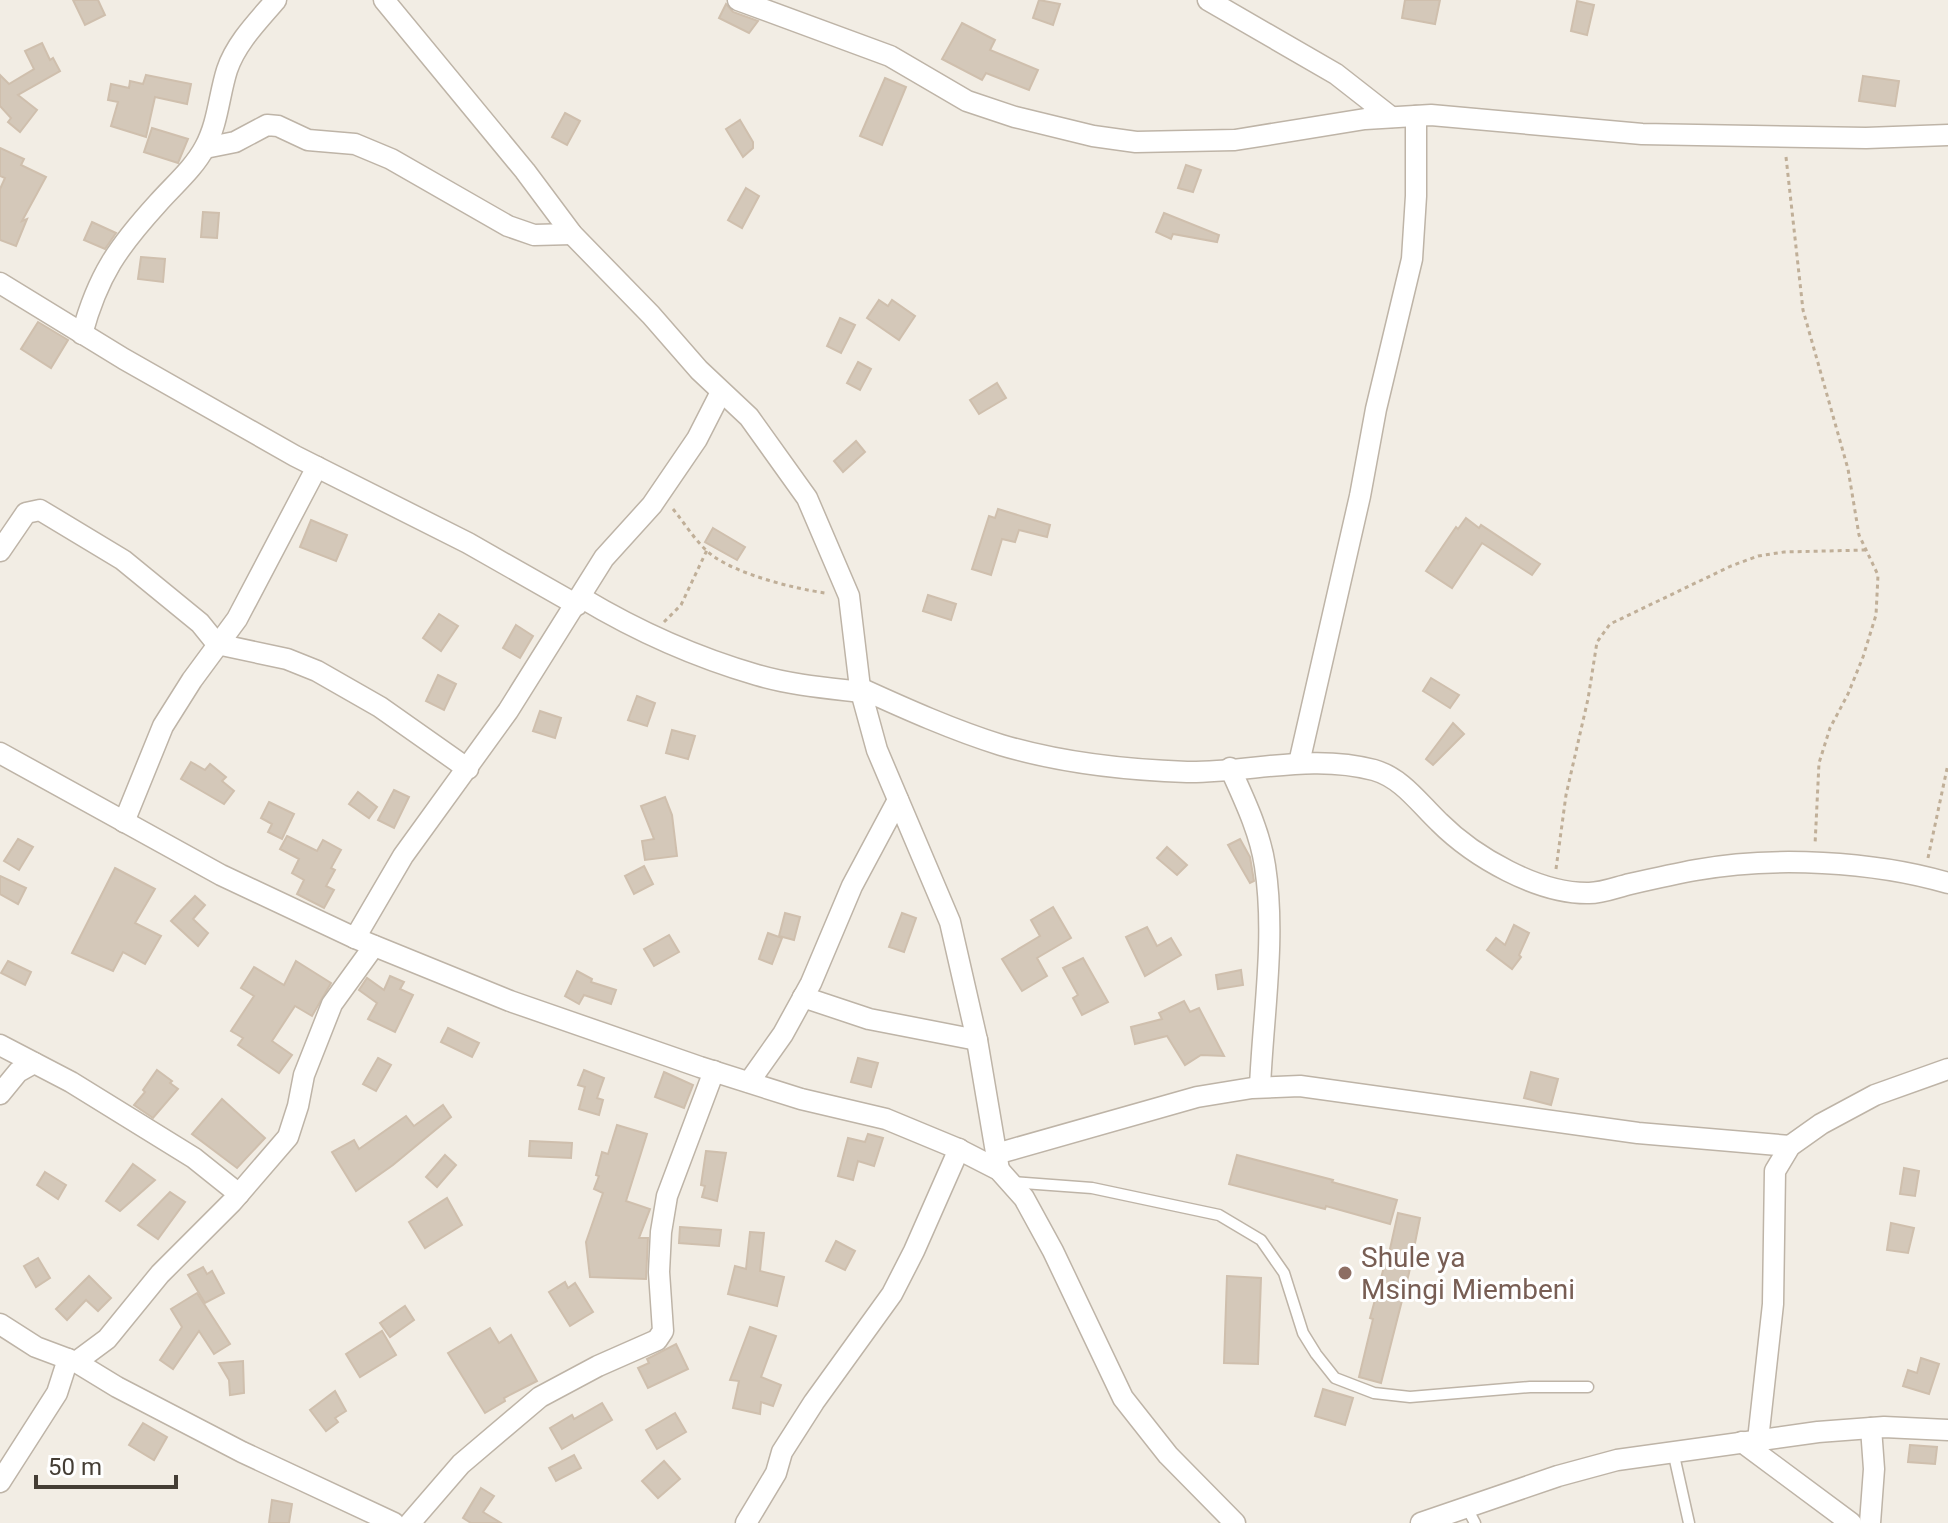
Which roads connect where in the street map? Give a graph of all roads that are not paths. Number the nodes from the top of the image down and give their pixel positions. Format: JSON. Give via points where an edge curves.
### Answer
{"nodes":[{"id":1,"x":276,"y":0,"type":"edge"},
{"id":2,"x":384,"y":0,"type":"edge"},
{"id":3,"x":738,"y":0,"type":"edge"},
{"id":4,"x":1208,"y":0,"type":"edge"},
{"id":5,"x":1416,"y":116,"type":"junction"},
{"id":6,"x":1391,"y":117,"type":"junction"},
{"id":7,"x":1948,"y":135,"type":"edge"},
{"id":8,"x":205,"y":148,"type":"junction"},
{"id":9,"x":572,"y":234,"type":"junction"},
{"id":10,"x":0,"y":283,"type":"edge"},
{"id":11,"x":82,"y":334,"type":"junction"},
{"id":12,"x":721,"y":392,"type":"junction"},
{"id":13,"x":317,"y":467,"type":"junction"},
{"id":14,"x":0,"y":551,"type":"edge"},
{"id":15,"x":579,"y":602,"type":"junction"},
{"id":16,"x":217,"y":644,"type":"junction"},
{"id":17,"x":861,"y":690,"type":"junction"},
{"id":18,"x":0,"y":753,"type":"edge"},
{"id":19,"x":1299,"y":763,"type":"junction"},
{"id":20,"x":1230,"y":768,"type":"junction"},
{"id":21,"x":468,"y":769,"type":"junction"},
{"id":22,"x":898,"y":800,"type":"junction"},
{"id":23,"x":124,"y":822,"type":"junction"},
{"id":24,"x":1948,"y":883,"type":"edge"},
{"id":25,"x":364,"y":942,"type":"junction"},
{"id":26,"x":803,"y":997,"type":"junction"},
{"id":27,"x":977,"y":1040,"type":"junction"},
{"id":28,"x":0,"y":1045,"type":"edge"},
{"id":29,"x":34,"y":1063,"type":"junction"},
{"id":30,"x":1948,"y":1069,"type":"edge"},
{"id":31,"x":714,"y":1071,"type":"junction"},
{"id":32,"x":749,"y":1082,"type":"junction"},
{"id":33,"x":1260,"y":1087,"type":"junction"},
{"id":34,"x":0,"y":1094,"type":"edge"},
{"id":35,"x":1790,"y":1146,"type":"junction"},
{"id":36,"x":959,"y":1149,"type":"junction"},
{"id":37,"x":1001,"y":1168,"type":"junction"},
{"id":38,"x":239,"y":1194,"type":"junction"},
{"id":39,"x":0,"y":1324,"type":"edge"},
{"id":40,"x":72,"y":1360,"type":"junction"},
{"id":41,"x":1588,"y":1387,"type":"dead end"},
{"id":42,"x":1871,"y":1428,"type":"junction"},
{"id":43,"x":1948,"y":1430,"type":"edge"},
{"id":44,"x":1750,"y":1441,"type":"junction"},
{"id":45,"x":1673,"y":1451,"type":"junction"},
{"id":46,"x":0,"y":1482,"type":"edge"},
{"id":47,"x":1471,"y":1515,"type":"edge"},
{"id":48,"x":394,"y":1523,"type":"edge"},
{"id":49,"x":410,"y":1523,"type":"edge"},
{"id":50,"x":746,"y":1523,"type":"edge"},
{"id":51,"x":1235,"y":1523,"type":"edge"},
{"id":52,"x":1421,"y":1523,"type":"edge"},
{"id":53,"x":1689,"y":1523,"type":"edge"},
{"id":54,"x":1851,"y":1523,"type":"edge"},
{"id":55,"x":1870,"y":1523,"type":"edge"}],
"edges":[{"from":1,"to":8,"type":"street","via":[[232,59]]},
{"from":2,"to":9,"type":"street"},
{"from":3,"to":6,"type":"street","via":[[890,56],[967,101],[1093,136],[1136,142],[1235,140]]},
{"from":4,"to":6,"type":"street","via":[[1336,74]]},
{"from":5,"to":6,"type":"street"},
{"from":5,"to":7,"type":"street","via":[[1642,134]]},
{"from":5,"to":19,"type":"street","via":[[1412,259]]},
{"from":8,"to":9,"type":"street","via":[[235,142],[267,125],[308,140],[355,144],[508,226],[534,235]]},
{"from":8,"to":11,"type":"street","via":[[108,266]]},
{"from":9,"to":12,"type":"street"},
{"from":10,"to":11,"type":"street"},
{"from":11,"to":13,"type":"street"},
{"from":12,"to":15,"type":"street","via":[[697,439],[660,493],[604,558]]},
{"from":12,"to":17,"type":"street","via":[[749,417],[799,485],[826,538],[849,596]]},
{"from":13,"to":15,"type":"street"},
{"from":13,"to":16,"type":"street","via":[[237,619]]},
{"from":14,"to":16,"type":"street","via":[[26,513],[40,510],[123,560],[200,623]]},
{"from":15,"to":17,"type":"street","via":[[643,633],[759,676]]},
{"from":15,"to":21,"type":"street"},
{"from":16,"to":21,"type":"street","via":[[317,671],[380,707]]},
{"from":16,"to":23,"type":"street","via":[[163,726]]},
{"from":17,"to":20,"type":"street","via":[[1002,745],[1101,765],[1189,772]]},
{"from":17,"to":22,"type":"street"},
{"from":18,"to":23,"type":"street"},
{"from":19,"to":20,"type":"street"},
{"from":19,"to":24,"type":"street","via":[[1377,771],[1410,790],[1473,853],[1498,868],[1565,891],[1590,893],[1759,862],[1814,864]]},
{"from":20,"to":33,"type":"street","via":[[1255,829],[1270,913]]},
{"from":21,"to":25,"type":"street","via":[[403,856]]},
{"from":22,"to":26,"type":"street","via":[[852,886]]},
{"from":22,"to":27,"type":"street","via":[[950,922]]},
{"from":23,"to":25,"type":"street","via":[[221,875]]},
{"from":25,"to":31,"type":"street","via":[[510,1001]]},
{"from":25,"to":38,"type":"street","via":[[304,1075],[288,1137]]},
{"from":26,"to":27,"type":"street","via":[[869,1019]]},
{"from":26,"to":32,"type":"street"},
{"from":27,"to":37,"type":"street"},
{"from":28,"to":29,"type":"street"},
{"from":29,"to":34,"type":"street","via":[[18,1072]]},
{"from":29,"to":38,"type":"street","via":[[194,1158]]},
{"from":30,"to":35,"type":"street","via":[[1875,1095]]},
{"from":31,"to":32,"type":"street"},
{"from":31,"to":49,"type":"street","via":[[667,1196],[659,1272],[663,1331],[657,1340],[540,1397],[461,1464]]},
{"from":32,"to":36,"type":"street","via":[[886,1119]]},
{"from":33,"to":35,"type":"street","via":[[1300,1086],[1638,1133]]},
{"from":33,"to":37,"type":"street","via":[[1197,1097]]},
{"from":35,"to":44,"type":"street","via":[[1775,1171],[1773,1304]]},
{"from":36,"to":37,"type":"street"},
{"from":36,"to":50,"type":"street","via":[[892,1294],[782,1452],[776,1473]]},
{"from":37,"to":41,"type":"lane","via":[[1219,1215],[1261,1240],[1284,1273],[1303,1333],[1316,1354],[1335,1378],[1374,1393],[1410,1397]]},
{"from":37,"to":51,"type":"street","via":[[1053,1251],[1123,1398],[1168,1455]]},
{"from":38,"to":40,"type":"street","via":[[160,1274],[107,1339]]},
{"from":39,"to":40,"type":"street","via":[[36,1347]]},
{"from":40,"to":46,"type":"street"},
{"from":40,"to":48,"type":"street","via":[[242,1452]]},
{"from":42,"to":43,"type":"street"},
{"from":42,"to":44,"type":"street"},
{"from":42,"to":55,"type":"street","via":[[1875,1460]]},
{"from":44,"to":45,"type":"street"},
{"from":44,"to":54,"type":"street"},
{"from":45,"to":47,"type":"street","via":[[1558,1476]]},
{"from":45,"to":53,"type":"lane"},
{"from":47,"to":52,"type":"street"}]}
